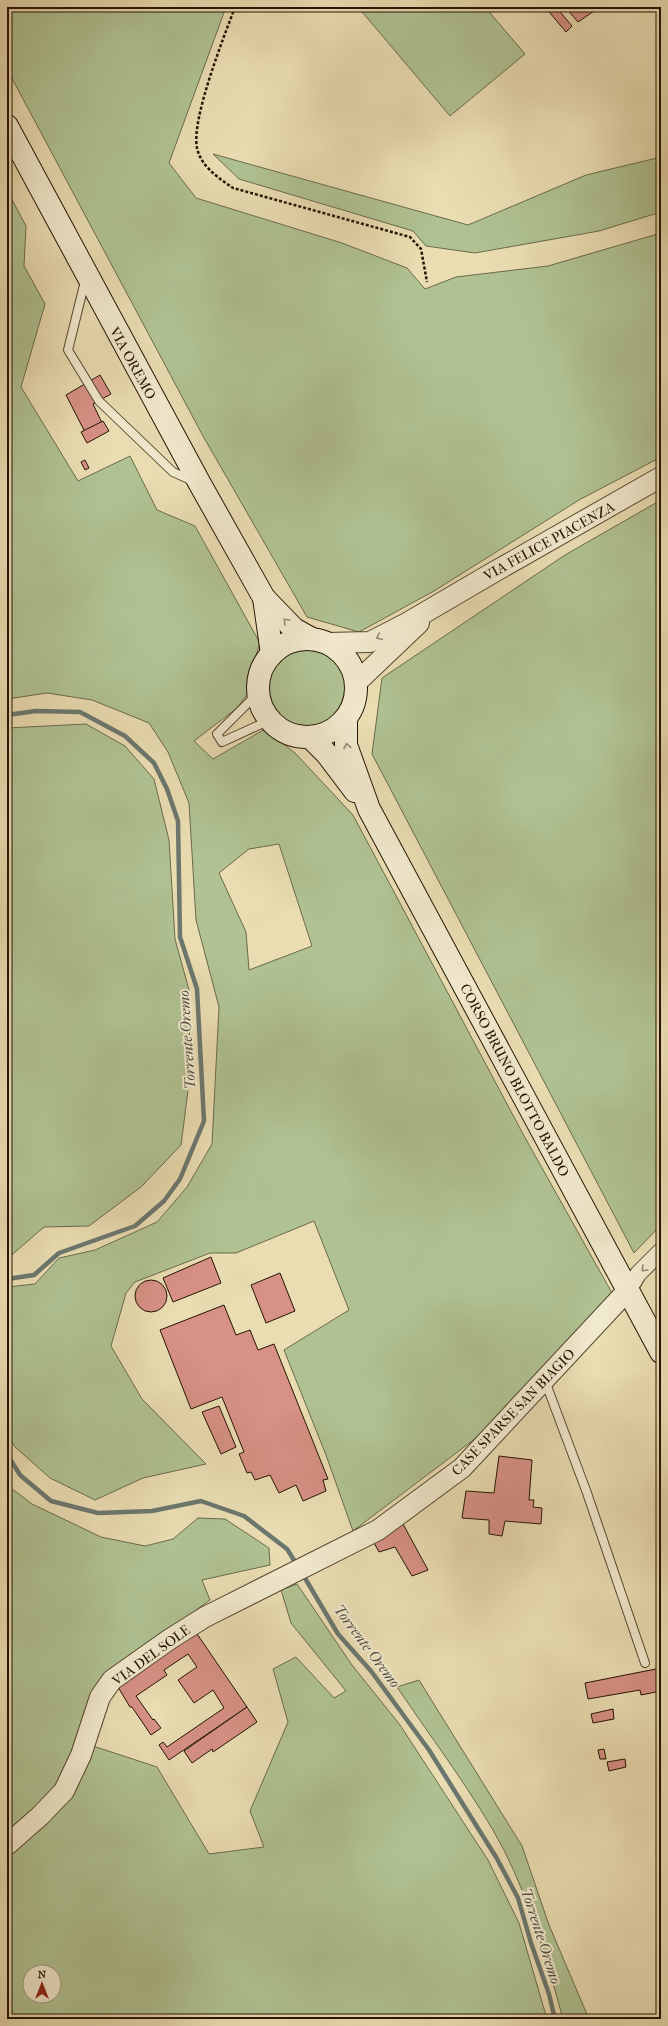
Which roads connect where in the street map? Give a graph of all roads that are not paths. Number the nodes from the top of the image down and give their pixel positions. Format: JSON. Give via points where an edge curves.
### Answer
{"nodes":[{"id":1,"x":7,"y":126,"type":"edge"},
{"id":2,"x":87,"y":277,"type":"junction"},
{"id":3,"x":661,"y":478,"type":"edge"},
{"id":4,"x":200,"y":484,"type":"junction"},
{"id":5,"x":264,"y":598,"type":"junction"},
{"id":6,"x":438,"y":605,"type":"junction"},
{"id":7,"x":320,"y":641,"type":"junction"},
{"id":8,"x":272,"y":654,"type":"junction"},
{"id":9,"x":356,"y":683,"type":"junction"},
{"id":10,"x":258,"y":693,"type":"junction"},
{"id":11,"x":346,"y":719,"type":"junction"},
{"id":12,"x":270,"y":720,"type":"junction"},
{"id":13,"x":310,"y":737,"type":"junction"},
{"id":14,"x":369,"y":809,"type":"junction"},
{"id":15,"x":661,"y":1251,"type":"edge"},
{"id":16,"x":629,"y":1289,"type":"junction"},
{"id":17,"x":661,"y":1352,"type":"edge"},
{"id":18,"x":545,"y":1380,"type":"junction"},
{"id":19,"x":280,"y":1580,"type":"joint"},
{"id":20,"x":645,"y":1663,"type":"dead end"},
{"id":21,"x":7,"y":1845,"type":"edge"}],
"edges":[{"from":1,"to":2,"type":"main road","name":"VIA OREMO"},
{"from":2,"to":4,"type":"main road","name":"VIA OREMO"},
{"from":2,"to":4,"type":"lane","via":[[68,350],[99,401],[173,472]]},
{"from":3,"to":6,"type":"street","name":"VIA FELICE PIACENZA"},
{"from":4,"to":5,"type":"main road","name":"VIA OREMO"},
{"from":7,"to":5,"type":"main road","name":"VIA OREMO","one_way":true,"via":[[294,629]]},
{"from":5,"to":8,"type":"main road","name":"VIA OREMO"},
{"from":6,"to":7,"type":"street","name":"VIA FELICE PIACENZA","one_way":true,"via":[[370,642]]},
{"from":6,"to":9,"type":"street","name":"VIA FELICE PIACENZA"},
{"from":7,"to":8,"type":"main road","via":[[298,640],[284,645]]},
{"from":7,"to":9,"type":"main road","via":[[338,650],[347,659]]},
{"from":8,"to":10,"type":"main road","via":[[259,679]]},
{"from":9,"to":11,"type":"main road","via":[[356,695]]},
{"from":10,"to":12,"type":"main road","via":[[262,707]]},
{"from":10,"to":12,"type":"lane","via":[[217,734],[222,742]]},
{"from":11,"to":13,"type":"main road","via":[[323,735]]},
{"from":14,"to":11,"type":"main road","name":"CORSO BRUNO BLOTTO BALDO","one_way":true,"via":[[346,745]]},
{"from":12,"to":13,"type":"main road","via":[[281,730],[295,736]]},
{"from":13,"to":14,"type":"main road","name":"CORSO BRUNO BLOTTO BALDO","via":[[327,754]]},
{"from":14,"to":16,"type":"main road","name":"CORSO BRUNO BLOTTO BALDO"},
{"from":15,"to":16,"type":"street","one_way":true,"via":[[638,1274]]},
{"from":16,"to":17,"type":"main road","name":"CORSO BRUNO BLOTTO BALDO"},
{"from":16,"to":18,"type":"street","name":"CASE SPARSE SAN BIAGIO"},
{"from":18,"to":19,"type":"street","name":"CASE SPARSE SAN BIAGIO","via":[[462,1468],[378,1530]]},
{"from":18,"to":20,"type":"lane"},
{"from":19,"to":21,"type":"street","name":"VIA DEL SOLE","via":[[205,1617],[112,1680],[100,1697],[81,1755],[64,1791]]}]}
